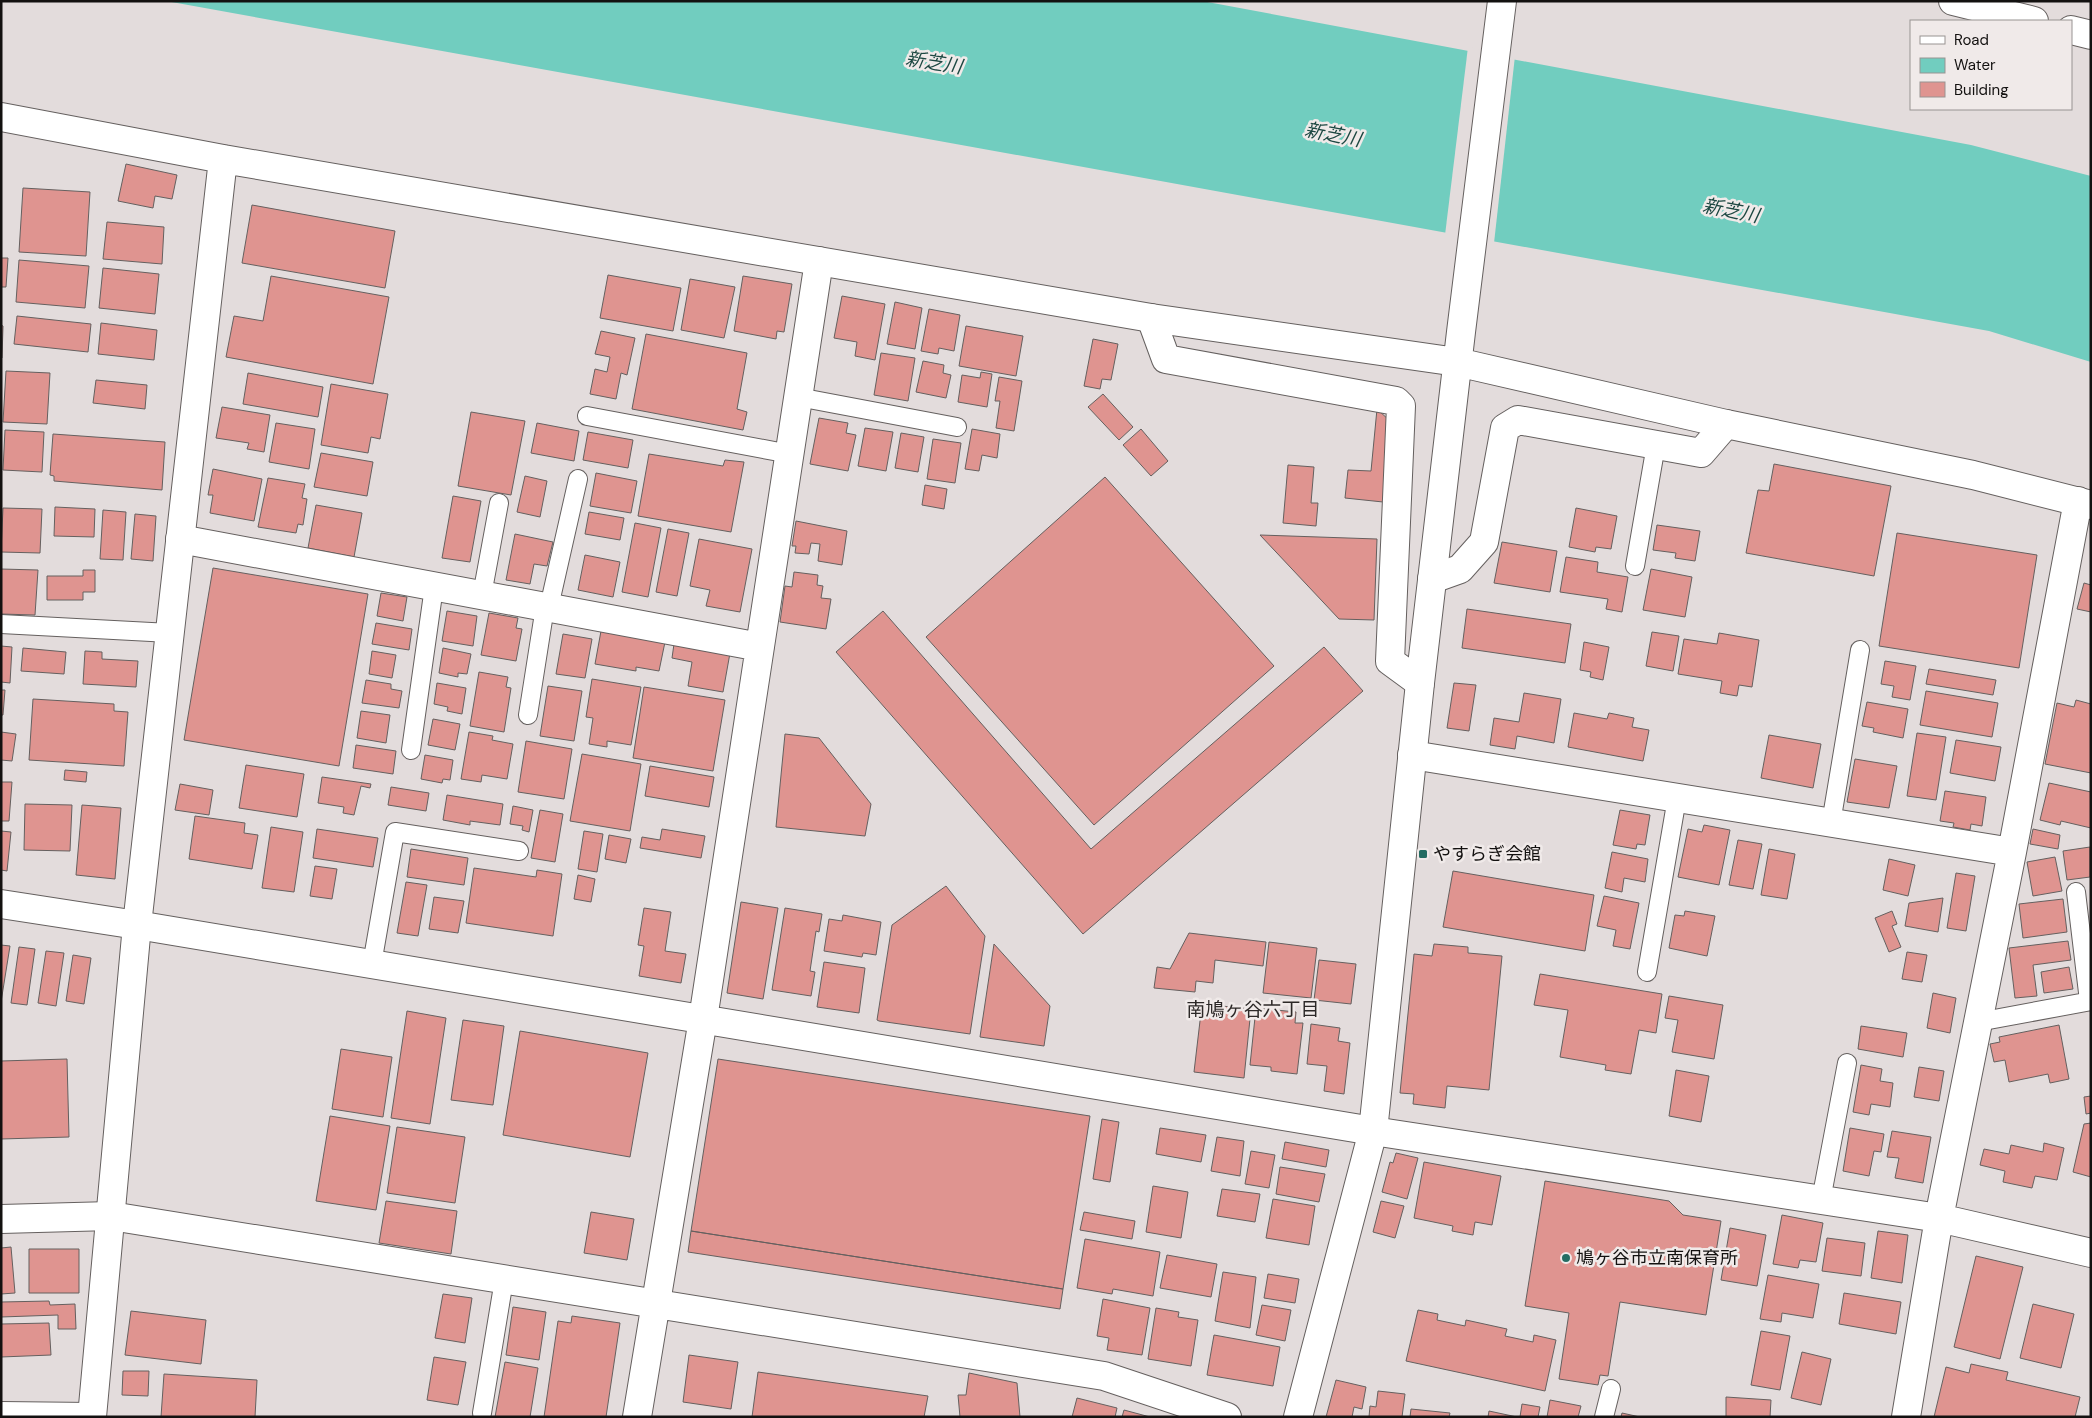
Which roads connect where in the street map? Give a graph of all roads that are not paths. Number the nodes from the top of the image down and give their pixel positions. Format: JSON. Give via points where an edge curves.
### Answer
{"nodes":[{"id":1,"x":1502,"y":1,"type":"edge"},
{"id":2,"x":1953,"y":1,"type":"edge"},
{"id":3,"x":2030,"y":20,"type":"edge"},
{"id":4,"x":2072,"y":30,"type":"edge"},
{"id":5,"x":2091,"y":35,"type":"edge"},
{"id":6,"x":1,"y":117,"type":"edge"},
{"id":7,"x":223,"y":159,"type":"junction"},
{"id":8,"x":819,"y":261,"type":"junction"},
{"id":9,"x":1150,"y":318,"type":"junction"},
{"id":10,"x":1457,"y":362,"type":"junction"},
{"id":11,"x":798,"y":397,"type":"junction"},
{"id":12,"x":587,"y":416,"type":"dead end"},
{"id":13,"x":1726,"y":424,"type":"junction"},
{"id":14,"x":957,"y":427,"type":"dead end"},
{"id":15,"x":1656,"y":444,"type":"junction"},
{"id":16,"x":790,"y":454,"type":"junction"},
{"id":17,"x":578,"y":479,"type":"dead end"},
{"id":18,"x":499,"y":503,"type":"dead end"},
{"id":19,"x":2084,"y":503,"type":"edge"},
{"id":20,"x":180,"y":539,"type":"junction"},
{"id":21,"x":1635,"y":566,"type":"dead end"},
{"id":22,"x":1432,"y":579,"type":"junction"},
{"id":23,"x":434,"y":587,"type":"junction"},
{"id":24,"x":482,"y":595,"type":"junction"},
{"id":25,"x":547,"y":607,"type":"junction"},
{"id":26,"x":1,"y":624,"type":"edge"},
{"id":27,"x":170,"y":633,"type":"junction"},
{"id":28,"x":760,"y":647,"type":"junction"},
{"id":29,"x":1860,"y":650,"type":"dead end"},
{"id":30,"x":1420,"y":683,"type":"junction"},
{"id":31,"x":528,"y":715,"type":"dead end"},
{"id":32,"x":411,"y":750,"type":"dead end"},
{"id":33,"x":1412,"y":755,"type":"junction"},
{"id":34,"x":1676,"y":798,"type":"junction"},
{"id":35,"x":1831,"y":823,"type":"junction"},
{"id":36,"x":519,"y":851,"type":"dead end"},
{"id":37,"x":2012,"y":852,"type":"junction"},
{"id":38,"x":2076,"y":892,"type":"dead end"},
{"id":39,"x":1,"y":904,"type":"edge"},
{"id":40,"x":137,"y":925,"type":"junction"},
{"id":41,"x":372,"y":964,"type":"junction"},
{"id":42,"x":1647,"y":972,"type":"dead end"},
{"id":43,"x":2090,"y":1001,"type":"edge"},
{"id":44,"x":703,"y":1019,"type":"junction"},
{"id":45,"x":1978,"y":1022,"type":"junction"},
{"id":46,"x":1847,"y":1063,"type":"dead end"},
{"id":47,"x":1373,"y":1131,"type":"junction"},
{"id":48,"x":1820,"y":1200,"type":"junction"},
{"id":49,"x":111,"y":1216,"type":"junction"},
{"id":50,"x":1939,"y":1218,"type":"junction"},
{"id":51,"x":1,"y":1219,"type":"edge"},
{"id":52,"x":2091,"y":1253,"type":"edge"},
{"id":53,"x":504,"y":1280,"type":"junction"},
{"id":54,"x":655,"y":1305,"type":"junction"},
{"id":55,"x":1611,"y":1389,"type":"dead end"},
{"id":56,"x":1,"y":1412,"type":"edge"},
{"id":57,"x":482,"y":1413,"type":"dead end"},
{"id":58,"x":92,"y":1414,"type":"edge"},
{"id":59,"x":637,"y":1417,"type":"edge"},
{"id":60,"x":1227,"y":1417,"type":"edge"},
{"id":61,"x":1298,"y":1417,"type":"edge"},
{"id":62,"x":1604,"y":1417,"type":"edge"},
{"id":63,"x":1906,"y":1417,"type":"edge"}],
"edges":[{"from":1,"to":10,"type":"street"},
{"from":2,"to":3,"type":"street"},
{"from":4,"to":5,"type":"street"},
{"from":6,"to":7,"type":"street"},
{"from":7,"to":8,"type":"street"},
{"from":7,"to":20,"type":"street"},
{"from":8,"to":9,"type":"street"},
{"from":8,"to":11,"type":"street"},
{"from":9,"to":10,"type":"street"},
{"from":9,"to":30,"type":"street","via":[[1166,359],[1396,401],[1401,406],[1390,660]]},
{"from":10,"to":13,"type":"street"},
{"from":10,"to":22,"type":"street"},
{"from":11,"to":14,"type":"lane"},
{"from":11,"to":16,"type":"street"},
{"from":12,"to":16,"type":"lane"},
{"from":13,"to":15,"type":"street","via":[[1701,453]]},
{"from":13,"to":19,"type":"street","via":[[1924,464]]},
{"from":15,"to":21,"type":"lane"},
{"from":15,"to":22,"type":"street","via":[[1518,420],[1505,428],[1484,542],[1460,569]]},
{"from":16,"to":28,"type":"street"},
{"from":17,"to":25,"type":"lane"},
{"from":18,"to":24,"type":"lane"},
{"from":19,"to":37,"type":"street"},
{"from":20,"to":23,"type":"street"},
{"from":20,"to":27,"type":"street"},
{"from":22,"to":30,"type":"street"},
{"from":23,"to":24,"type":"street"},
{"from":23,"to":32,"type":"lane"},
{"from":24,"to":25,"type":"street"},
{"from":25,"to":28,"type":"street"},
{"from":25,"to":31,"type":"lane"},
{"from":26,"to":27,"type":"lane"},
{"from":27,"to":40,"type":"street"},
{"from":28,"to":44,"type":"street"},
{"from":29,"to":35,"type":"lane"},
{"from":30,"to":33,"type":"street"},
{"from":33,"to":34,"type":"street"},
{"from":33,"to":47,"type":"street"},
{"from":34,"to":35,"type":"street"},
{"from":34,"to":42,"type":"lane"},
{"from":35,"to":37,"type":"street"},
{"from":36,"to":41,"type":"lane","via":[[395,832]]},
{"from":37,"to":45,"type":"street"},
{"from":38,"to":43,"type":"lane"},
{"from":39,"to":40,"type":"street"},
{"from":40,"to":41,"type":"street"},
{"from":40,"to":49,"type":"street"},
{"from":41,"to":44,"type":"street"},
{"from":43,"to":45,"type":"lane"},
{"from":44,"to":47,"type":"street"},
{"from":44,"to":54,"type":"street"},
{"from":45,"to":50,"type":"street"},
{"from":46,"to":48,"type":"lane"},
{"from":47,"to":48,"type":"street"},
{"from":47,"to":61,"type":"street"},
{"from":48,"to":50,"type":"street"},
{"from":49,"to":51,"type":"street"},
{"from":49,"to":53,"type":"street"},
{"from":49,"to":58,"type":"street"},
{"from":50,"to":52,"type":"street"},
{"from":50,"to":63,"type":"street"},
{"from":53,"to":54,"type":"street"},
{"from":53,"to":57,"type":"lane"},
{"from":54,"to":59,"type":"street"},
{"from":54,"to":60,"type":"street","via":[[1104,1376]]},
{"from":55,"to":62,"type":"lane"},
{"from":56,"to":58,"type":"lane"}]}
